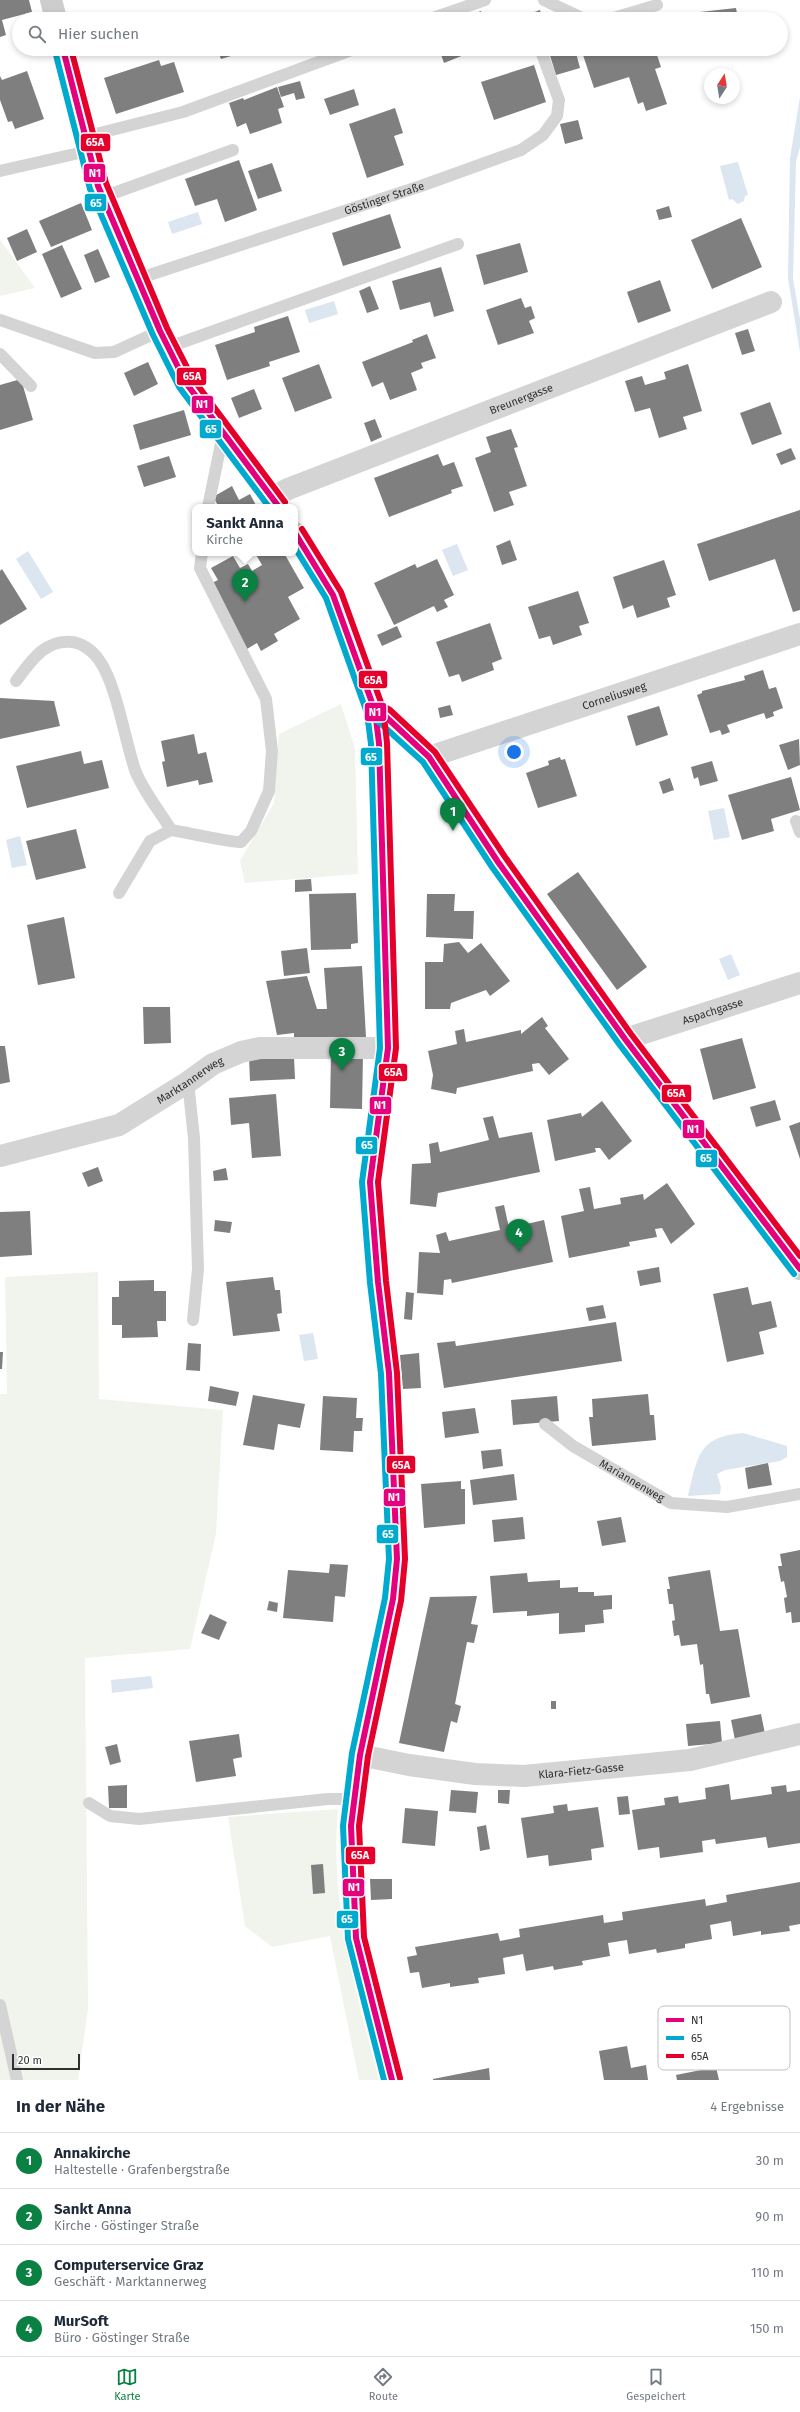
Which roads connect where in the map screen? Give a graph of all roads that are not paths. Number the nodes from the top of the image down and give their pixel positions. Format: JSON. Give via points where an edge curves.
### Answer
{"nodes":[{"id":1,"x":485,"y":0,"type":"edge"},
{"id":2,"x":544,"y":0,"type":"edge"},
{"id":3,"x":657,"y":5,"type":"dead end"},
{"id":4,"x":450,"y":12,"type":"edge"},
{"id":5,"x":569,"y":12,"type":"edge"},
{"id":6,"x":634,"y":12,"type":"edge"},
{"id":7,"x":65,"y":56,"type":"edge"},
{"id":8,"x":335,"y":56,"type":"edge"},
{"id":9,"x":543,"y":56,"type":"edge"},
{"id":10,"x":86,"y":144,"type":"junction"},
{"id":11,"x":234,"y":150,"type":"dead end"},
{"id":12,"x":0,"y":171,"type":"edge"},
{"id":13,"x":103,"y":197,"type":"junction"},
{"id":14,"x":458,"y":244,"type":"dead end"},
{"id":15,"x":137,"y":279,"type":"junction"},
{"id":16,"x":771,"y":302,"type":"dead end"},
{"id":17,"x":0,"y":320,"type":"edge"},
{"id":18,"x":164,"y":339,"type":"junction"},
{"id":19,"x":0,"y":354,"type":"edge"},
{"id":20,"x":31,"y":386,"type":"dead end"},
{"id":21,"x":223,"y":434,"type":"junction"},
{"id":22,"x":276,"y":502,"type":"edge"},
{"id":23,"x":209,"y":504,"type":"edge"},
{"id":24,"x":298,"y":538,"type":"edge"},
{"id":25,"x":202,"y":556,"type":"edge"},
{"id":26,"x":800,"y":634,"type":"edge"},
{"id":27,"x":16,"y":681,"type":"dead end"},
{"id":28,"x":375,"y":711,"type":"junction"},
{"id":29,"x":429,"y":757,"type":"junction"},
{"id":30,"x":172,"y":830,"type":"junction"},
{"id":31,"x":119,"y":893,"type":"dead end"},
{"id":32,"x":800,"y":983,"type":"edge"},
{"id":33,"x":625,"y":1039,"type":"junction"},
{"id":34,"x":388,"y":1048,"type":"junction"},
{"id":35,"x":188,"y":1082,"type":"junction"},
{"id":36,"x":0,"y":1156,"type":"edge"},
{"id":37,"x":800,"y":1269,"type":"edge"},
{"id":38,"x":193,"y":1320,"type":"dead end"},
{"id":39,"x":545,"y":1424,"type":"dead end"},
{"id":40,"x":800,"y":1494,"type":"edge"},
{"id":41,"x":800,"y":1734,"type":"edge"},
{"id":42,"x":360,"y":1755,"type":"junction"},
{"id":43,"x":355,"y":1799,"type":"junction"},
{"id":44,"x":89,"y":1803,"type":"dead end"},
{"id":45,"x":0,"y":2005,"type":"edge"},
{"id":46,"x":17,"y":2080,"type":"edge"},
{"id":47,"x":392,"y":2080,"type":"edge"}],
"edges":[{"from":1,"to":4,"type":"lane"},
{"from":2,"to":5,"type":"lane"},
{"from":3,"to":6,"type":"lane"},
{"from":7,"to":10,"type":"street"},
{"from":8,"to":10,"type":"lane","via":[[183,112]]},
{"from":9,"to":15,"type":"lane","name":"Göstinger Straße","via":[[559,100],[557,116],[543,135],[521,150],[421,186]]},
{"from":10,"to":12,"type":"lane"},
{"from":10,"to":13,"type":"street"},
{"from":11,"to":13,"type":"lane"},
{"from":13,"to":15,"type":"street"},
{"from":14,"to":18,"type":"lane"},
{"from":15,"to":18,"type":"street"},
{"from":16,"to":22,"type":"street","name":"Breunergasse","via":[[288,489]]},
{"from":17,"to":18,"type":"lane","via":[[96,353],[114,352]]},
{"from":18,"to":21,"type":"street","via":[[186,383]]},
{"from":19,"to":20,"type":"lane"},
{"from":21,"to":22,"type":"street"},
{"from":21,"to":23,"type":"lane"},
{"from":24,"to":28,"type":"street","via":[[333,595]]},
{"from":25,"to":30,"type":"lane","via":[[200,568],[266,699],[272,751],[269,791],[252,831],[241,842]]},
{"from":26,"to":29,"type":"street","name":"Corneliusweg"},
{"from":27,"to":30,"type":"lane","via":[[29,663],[48,645],[66,641],[77,642],[100,660],[139,778]]},
{"from":28,"to":29,"type":"street","via":[[385,716]]},
{"from":28,"to":34,"type":"street","via":[[379,743]]},
{"from":29,"to":33,"type":"street","via":[[498,862]]},
{"from":30,"to":31,"type":"lane","via":[[150,841]]},
{"from":32,"to":33,"type":"street","name":"Aspachgasse"},
{"from":33,"to":37,"type":"street"},
{"from":34,"to":35,"type":"street","name":"Marktannerweg","via":[[260,1048],[241,1052],[213,1064]]},
{"from":34,"to":42,"type":"street","via":[[370,1182],[389,1374],[397,1559],[393,1599]]},
{"from":35,"to":36,"type":"street","name":"Marktannerweg","via":[[118,1125]]},
{"from":35,"to":38,"type":"lane","via":[[194,1138],[198,1268]]},
{"from":39,"to":40,"type":"lane","name":"Mariannenweg","via":[[573,1446],[671,1504],[727,1507]]},
{"from":41,"to":42,"type":"street","name":"Klara-Fietz-Gasse","via":[[684,1760],[524,1776],[475,1774]]},
{"from":42,"to":43,"type":"street"},
{"from":43,"to":44,"type":"lane","via":[[328,1798],[139,1820],[110,1816]]},
{"from":43,"to":47,"type":"street","via":[[351,1847],[356,1938]]},
{"from":45,"to":46,"type":"lane"}]}
